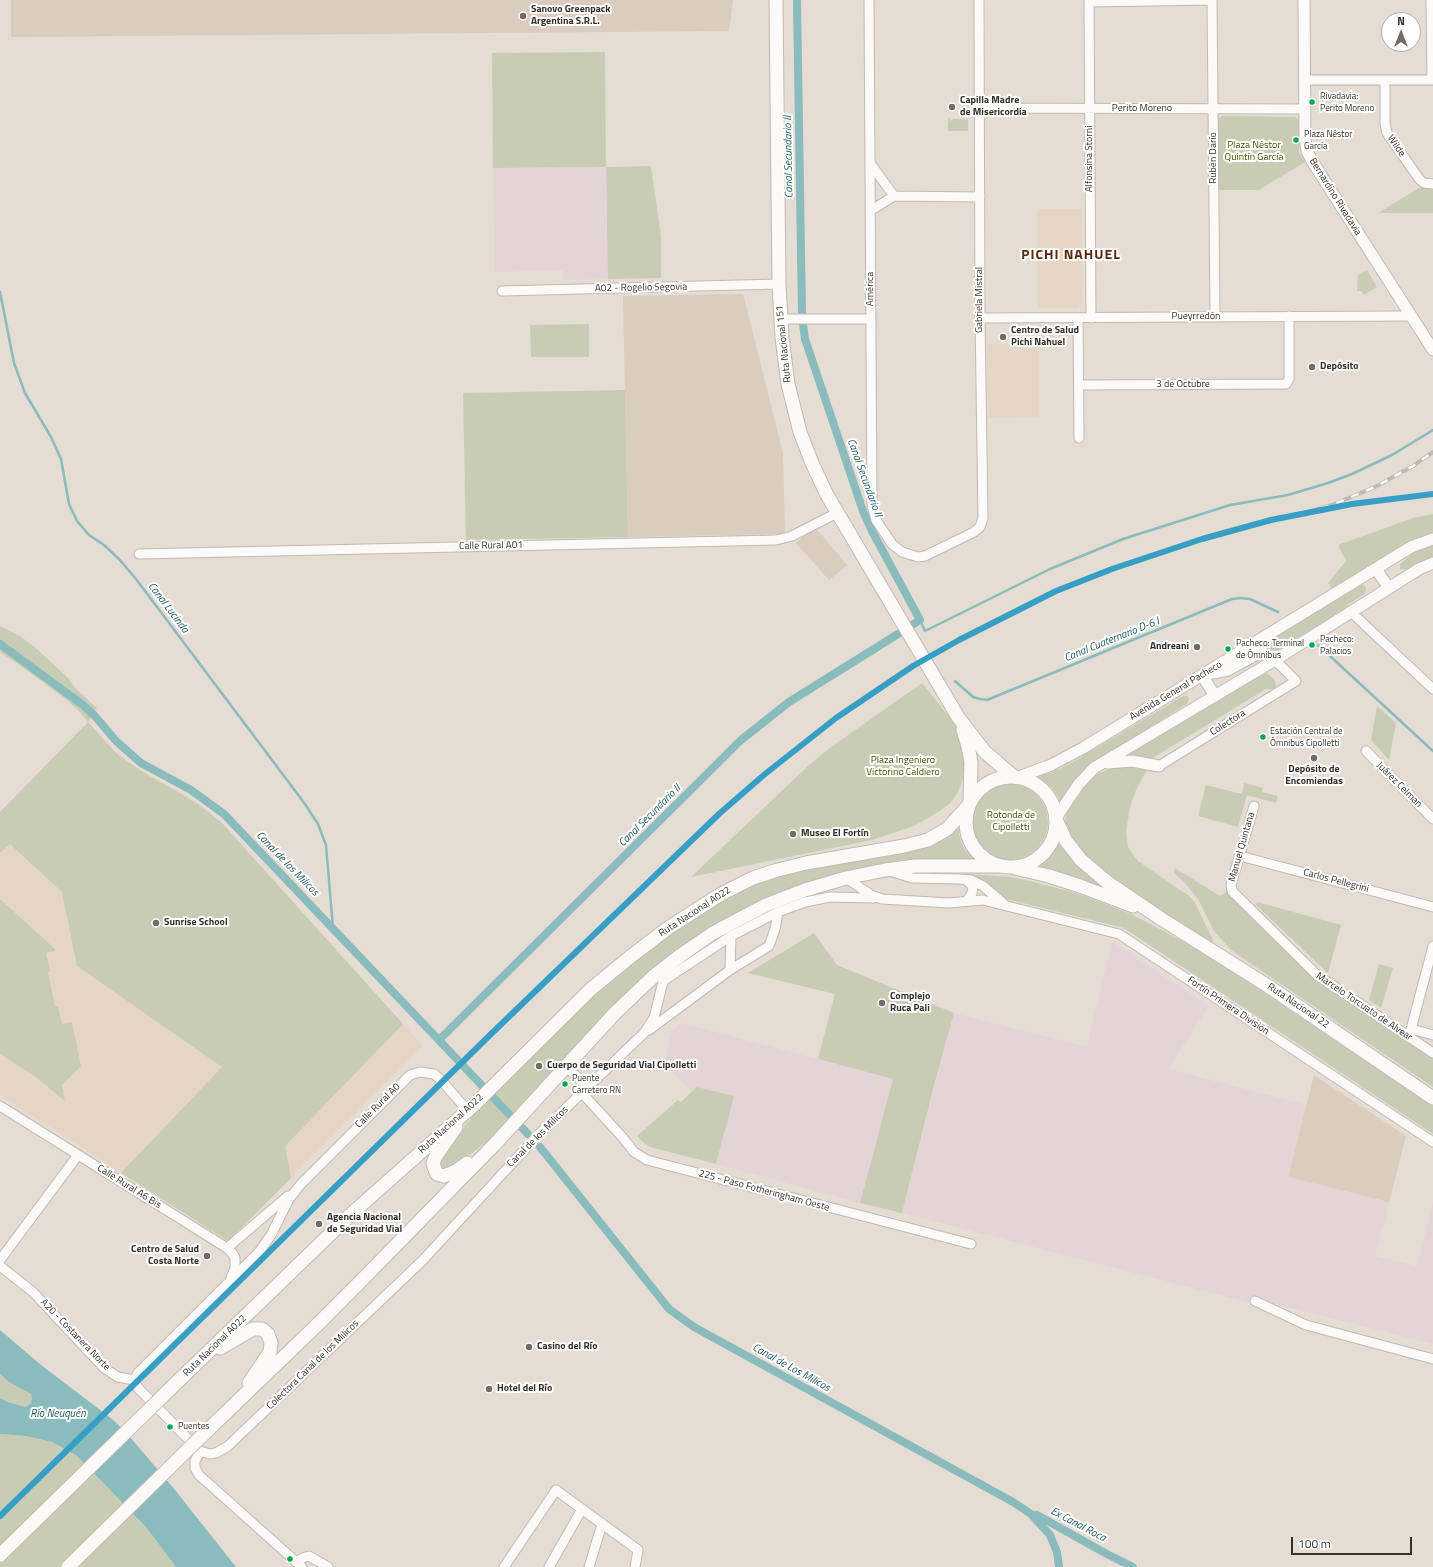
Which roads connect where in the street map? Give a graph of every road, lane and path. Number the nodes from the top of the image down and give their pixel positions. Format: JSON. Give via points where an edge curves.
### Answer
{"nodes":[{"id":1,"x":776,"y":0,"type":"edge"},
{"id":2,"x":869,"y":0,"type":"edge"},
{"id":3,"x":979,"y":0,"type":"edge"},
{"id":4,"x":1212,"y":0,"type":"edge"},
{"id":5,"x":1304,"y":0,"type":"edge"},
{"id":6,"x":1431,"y":0,"type":"edge"},
{"id":7,"x":1089,"y":1,"type":"edge"},
{"id":8,"x":1304,"y":80,"type":"junction"},
{"id":9,"x":1385,"y":80,"type":"junction"},
{"id":10,"x":1432,"y":80,"type":"edge"},
{"id":11,"x":979,"y":108,"type":"junction"},
{"id":12,"x":1089,"y":109,"type":"junction"},
{"id":13,"x":1213,"y":109,"type":"junction"},
{"id":14,"x":1305,"y":109,"type":"junction"},
{"id":15,"x":870,"y":163,"type":"junction"},
{"id":16,"x":1433,"y":184,"type":"edge"},
{"id":17,"x":894,"y":196,"type":"junction"},
{"id":18,"x":980,"y":197,"type":"junction"},
{"id":19,"x":870,"y":211,"type":"junction"},
{"id":20,"x":779,"y":284,"type":"junction"},
{"id":21,"x":502,"y":291,"type":"dead end"},
{"id":22,"x":1288,"y":316,"type":"junction"},
{"id":23,"x":1411,"y":316,"type":"junction"},
{"id":24,"x":1215,"y":317,"type":"junction"},
{"id":25,"x":980,"y":318,"type":"junction"},
{"id":26,"x":1078,"y":318,"type":"junction"},
{"id":27,"x":1091,"y":318,"type":"junction"},
{"id":28,"x":781,"y":319,"type":"junction"},
{"id":29,"x":871,"y":319,"type":"junction"},
{"id":30,"x":1432,"y":344,"type":"edge"},
{"id":31,"x":1079,"y":386,"type":"junction"},
{"id":32,"x":1079,"y":438,"type":"dead end"},
{"id":33,"x":837,"y":513,"type":"junction"},
{"id":34,"x":1433,"y":539,"type":"edge"},
{"id":35,"x":139,"y":554,"type":"dead end"},
{"id":36,"x":915,"y":557,"type":"joint"},
{"id":37,"x":1433,"y":563,"type":"edge"},
{"id":38,"x":1376,"y":570,"type":"junction"},
{"id":39,"x":1389,"y":588,"type":"junction"},
{"id":40,"x":1351,"y":612,"type":"junction"},
{"id":41,"x":1276,"y":660,"type":"junction"},
{"id":42,"x":1202,"y":676,"type":"junction"},
{"id":43,"x":1433,"y":689,"type":"edge"},
{"id":44,"x":1215,"y":696,"type":"junction"},
{"id":45,"x":958,"y":717,"type":"junction"},
{"id":46,"x":1366,"y":751,"type":"dead end"},
{"id":47,"x":1159,"y":766,"type":"joint"},
{"id":48,"x":1094,"y":768,"type":"junction"},
{"id":49,"x":1016,"y":777,"type":"junction"},
{"id":50,"x":969,"y":804,"type":"junction"},
{"id":51,"x":1254,"y":806,"type":"dead end"},
{"id":52,"x":1433,"y":819,"type":"edge"},
{"id":53,"x":1056,"y":820,"type":"junction"},
{"id":54,"x":1240,"y":856,"type":"junction"},
{"id":55,"x":1005,"y":867,"type":"junction"},
{"id":56,"x":884,"y":870,"type":"junction"},
{"id":57,"x":846,"y":878,"type":"junction"},
{"id":58,"x":965,"y":879,"type":"junction"},
{"id":59,"x":1231,"y":889,"type":"joint"},
{"id":60,"x":875,"y":898,"type":"junction"},
{"id":61,"x":967,"y":901,"type":"junction"},
{"id":62,"x":1007,"y":906,"type":"junction"},
{"id":63,"x":1433,"y":907,"type":"edge"},
{"id":64,"x":778,"y":912,"type":"junction"},
{"id":65,"x":1160,"y":918,"type":"junction"},
{"id":66,"x":731,"y":936,"type":"junction"},
{"id":67,"x":1433,"y":946,"type":"edge"},
{"id":68,"x":667,"y":965,"type":"junction"},
{"id":69,"x":730,"y":970,"type":"junction"},
{"id":70,"x":663,"y":981,"type":"junction"},
{"id":71,"x":644,"y":1033,"type":"junction"},
{"id":72,"x":1410,"y":1033,"type":"junction"},
{"id":73,"x":1433,"y":1035,"type":"edge"},
{"id":74,"x":1433,"y":1039,"type":"edge"},
{"id":75,"x":1433,"y":1053,"type":"edge"},
{"id":76,"x":566,"y":1066,"type":"junction"},
{"id":77,"x":585,"y":1090,"type":"junction"},
{"id":78,"x":1433,"y":1098,"type":"edge"},
{"id":79,"x":0,"y":1106,"type":"edge"},
{"id":80,"x":470,"y":1108,"type":"junction"},
{"id":81,"x":1433,"y":1142,"type":"edge"},
{"id":82,"x":494,"y":1144,"type":"junction"},
{"id":83,"x":78,"y":1155,"type":"junction"},
{"id":84,"x":294,"y":1191,"type":"junction"},
{"id":85,"x":971,"y":1244,"type":"dead end"},
{"id":86,"x":227,"y":1248,"type":"junction"},
{"id":87,"x":0,"y":1260,"type":"edge"},
{"id":88,"x":419,"y":1263,"type":"joint"},
{"id":89,"x":0,"y":1266,"type":"edge"},
{"id":90,"x":230,"y":1282,"type":"junction"},
{"id":91,"x":1255,"y":1301,"type":"dead end"},
{"id":92,"x":1433,"y":1359,"type":"edge"},
{"id":93,"x":199,"y":1360,"type":"junction"},
{"id":94,"x":134,"y":1380,"type":"junction"},
{"id":95,"x":230,"y":1409,"type":"junction"},
{"id":96,"x":200,"y":1451,"type":"junction"},
{"id":97,"x":582,"y":1509,"type":"junction"},
{"id":98,"x":602,"y":1524,"type":"junction"},
{"id":99,"x":0,"y":1555,"type":"edge"},
{"id":100,"x":300,"y":1564,"type":"edge"},
{"id":101,"x":68,"y":1567,"type":"edge"},
{"id":102,"x":328,"y":1567,"type":"edge"},
{"id":103,"x":504,"y":1567,"type":"edge"},
{"id":104,"x":549,"y":1567,"type":"edge"},
{"id":105,"x":589,"y":1567,"type":"edge"},
{"id":106,"x":635,"y":1567,"type":"edge"}],
"edges":[{"from":1,"to":20,"type":"highway","name":"Ruta Nacional 151"},
{"from":2,"to":15,"type":"street","name":"América"},
{"from":3,"to":11,"type":"street","name":"Gabriela Mistral"},
{"from":4,"to":7,"type":"street"},
{"from":4,"to":13,"type":"street","name":"Rubén Darío"},
{"from":5,"to":8,"type":"main road","name":"Bernardino Rivadavia"},
{"from":6,"to":10,"type":"street"},
{"from":7,"to":12,"type":"street","name":"Alfonsina Storni"},
{"from":8,"to":9,"type":"street"},
{"from":8,"to":14,"type":"main road","name":"Bernardino Rivadavia"},
{"from":9,"to":10,"type":"street"},
{"from":9,"to":16,"type":"street","name":"Wilde","via":[[1386,130],[1419,179]]},
{"from":11,"to":12,"type":"street","name":"Perito Moreno"},
{"from":11,"to":18,"type":"street","name":"Gabriela Mistral"},
{"from":12,"to":13,"type":"street","name":"Perito Moreno"},
{"from":12,"to":27,"type":"street","name":"Alfonsina Storni"},
{"from":13,"to":14,"type":"street","name":"Perito Moreno"},
{"from":13,"to":24,"type":"street","name":"Rubén Darío"},
{"from":14,"to":23,"type":"main road","name":"Bernardino Rivadavia","via":[[1309,156]]},
{"from":15,"to":17,"type":"street"},
{"from":15,"to":19,"type":"street","name":"América"},
{"from":17,"to":18,"type":"street"},
{"from":17,"to":19,"type":"street"},
{"from":18,"to":25,"type":"street","name":"Gabriela Mistral"},
{"from":19,"to":29,"type":"street","name":"América"},
{"from":20,"to":21,"type":"street","name":"A02 - Rogelio Segovia"},
{"from":20,"to":28,"type":"highway","name":"Ruta Nacional 151"},
{"from":22,"to":23,"type":"street","name":"Pueyrredón"},
{"from":22,"to":24,"type":"street","name":"Pueyrredón"},
{"from":22,"to":31,"type":"street","name":"3 de Octubre","via":[[1287,383]]},
{"from":23,"to":30,"type":"main road","name":"Bernardino Rivadavia"},
{"from":24,"to":27,"type":"street","name":"Pueyrredón"},
{"from":25,"to":26,"type":"street","name":"Pueyrredón"},
{"from":25,"to":36,"type":"street","name":"Gabriela Mistral","via":[[982,522],[974,532],[925,556]]},
{"from":26,"to":27,"type":"street","name":"Pueyrredón"},
{"from":26,"to":31,"type":"street"},
{"from":28,"to":29,"type":"street"},
{"from":28,"to":33,"type":"highway","name":"Ruta Nacional 151","via":[[785,369],[795,414],[812,463]]},
{"from":29,"to":36,"type":"street","name":"América","via":[[872,509],[892,544],[902,552]]},
{"from":31,"to":32,"type":"street"},
{"from":33,"to":35,"type":"street","name":"Calle Rural A01","via":[[792,536],[776,540]]},
{"from":33,"to":45,"type":"highway","name":"Ruta Nacional 151"},
{"from":34,"to":38,"type":"main road","name":"Avenida General Pacheco","via":[[1411,547]]},
{"from":37,"to":39,"type":"main road"},
{"from":38,"to":39,"type":"main road"},
{"from":38,"to":42,"type":"main road","name":"Avenida General Pacheco"},
{"from":39,"to":40,"type":"main road"},
{"from":40,"to":41,"type":"main road"},
{"from":40,"to":43,"type":"street"},
{"from":41,"to":42,"type":"main road","via":[[1267,654],[1259,653],[1228,670]]},
{"from":41,"to":44,"type":"main road"},
{"from":41,"to":47,"type":"street","name":"Colectora","via":[[1296,681]]},
{"from":42,"to":44,"type":"main road"},
{"from":42,"to":49,"type":"main road","name":"Avenida General Pacheco","via":[[1072,754]]},
{"from":44,"to":48,"type":"main road"},
{"from":45,"to":49,"type":"highway","name":"Ruta Nacional 151","via":[[985,752]]},
{"from":45,"to":50,"type":"highway","name":"Ruta Nacional 151","via":[[970,753]]},
{"from":46,"to":52,"type":"street","name":"Juárez Celman"},
{"from":47,"to":48,"type":"main road","via":[[1125,761]]},
{"from":48,"to":53,"type":"main road","via":[[1078,785]]},
{"from":49,"to":50,"type":"highway","via":[[1002,777],[986,783]]},
{"from":49,"to":53,"type":"highway","via":[[1035,783],[1045,792],[1052,802]]},
{"from":50,"to":55,"type":"highway","via":[[966,832],[973,847],[985,859]]},
{"from":50,"to":80,"type":"highway","name":"Ruta Nacional A022","via":[[947,830],[928,840],[784,868],[753,878],[721,894],[668,928],[609,974]]},
{"from":51,"to":54,"type":"street","name":"Manuel Quintana"},
{"from":53,"to":55,"type":"highway","via":[[1052,842],[1045,852],[1025,865]]},
{"from":53,"to":65,"type":"highway","name":"Ruta Nacional 22","via":[[1073,850],[1089,868]]},
{"from":54,"to":59,"type":"street","name":"Manuel Quintana"},
{"from":54,"to":63,"type":"street","name":"Carlos Pellegrini"},
{"from":55,"to":56,"type":"highway","via":[[922,866]]},
{"from":55,"to":65,"type":"highway","name":"Ruta Nacional 22","via":[[1049,876],[1080,886]]},
{"from":56,"to":57,"type":"highway"},
{"from":56,"to":58,"type":"street","name":"Fortín Primera División","via":[[912,878]]},
{"from":57,"to":60,"type":"street","name":"Fortín Primera División"},
{"from":57,"to":68,"type":"highway","via":[[805,890],[749,913],[714,932]]},
{"from":58,"to":61,"type":"street","via":[[973,886]]},
{"from":58,"to":62,"type":"street","name":"Fortín Primera División","via":[[977,883]]},
{"from":59,"to":72,"type":"street","name":"Marcelo Torcuato de Alvear","via":[[1317,975]]},
{"from":60,"to":61,"type":"street","name":"Fortín Primera División","via":[[949,903]]},
{"from":60,"to":64,"type":"street","via":[[830,897],[805,902]]},
{"from":61,"to":62,"type":"street","name":"Fortín Primera División","via":[[983,900]]},
{"from":62,"to":81,"type":"street","name":"Fortín Primera División","via":[[1125,937]]},
{"from":64,"to":66,"type":"street"},
{"from":64,"to":69,"type":"street","via":[[769,946]]},
{"from":65,"to":78,"type":"highway","name":"Ruta Nacional 22","via":[[1273,990]]},
{"from":66,"to":69,"type":"street"},
{"from":66,"to":70,"type":"street"},
{"from":67,"to":72,"type":"street"},
{"from":68,"to":70,"type":"street","name":"Canal de los Milicos"},
{"from":68,"to":76,"type":"highway","via":[[615,1012]]},
{"from":69,"to":71,"type":"street"},
{"from":70,"to":71,"type":"street","name":"Canal de los Milicos","via":[[654,1018]]},
{"from":71,"to":77,"type":"street","name":"Canal de los Milicos"},
{"from":72,"to":73,"type":"street"},
{"from":72,"to":75,"type":"street","name":"Marcelo Torcuato de Alvear"},
{"from":74,"to":75,"type":"street","via":[[1430,1046]]},
{"from":76,"to":77,"type":"street","name":"225 - Paso Fotheringham Oeste"},
{"from":76,"to":82,"type":"highway"},
{"from":77,"to":85,"type":"street","name":"225 - Paso Fotheringham Oeste","via":[[634,1152],[647,1160]]},
{"from":77,"to":88,"type":"street","name":"Canal de los Milicos","via":[[538,1135]]},
{"from":79,"to":83,"type":"street","name":"Calle Rural A6 Bis"},
{"from":80,"to":82,"type":"highway","via":[[436,1156],[433,1163],[435,1171],[444,1176],[452,1174]]},
{"from":80,"to":84,"type":"street","name":"Calle Rural A0","via":[[438,1077],[430,1072],[415,1073],[400,1084]]},
{"from":80,"to":93,"type":"highway","name":"Ruta Nacional A022","via":[[350,1215]]},
{"from":82,"to":95,"type":"highway","via":[[326,1317]]},
{"from":83,"to":86,"type":"street","name":"Calle Rural A6 Bis"},
{"from":83,"to":87,"type":"street"},
{"from":84,"to":86,"type":"street","name":"Calle Rural A0"},
{"from":84,"to":90,"type":"street","name":"Calle Rural A0","via":[[262,1248]]},
{"from":86,"to":90,"type":"street","via":[[236,1258]]},
{"from":88,"to":96,"type":"street","name":"Colectora Canal de los Milicos","via":[[228,1446],[216,1453]]},
{"from":89,"to":94,"type":"street","name":"A20 - Costanera Norte","via":[[33,1292],[104,1368],[118,1377]]},
{"from":90,"to":94,"type":"street","name":"Calle Rural A0","via":[[138,1373]]},
{"from":91,"to":92,"type":"street","via":[[1306,1325]]},
{"from":93,"to":95,"type":"highway","via":[[248,1331],[262,1329],[268,1334],[271,1348],[268,1356]]},
{"from":93,"to":99,"type":"highway","name":"Ruta Nacional A022","bridge":true},
{"from":94,"to":96,"type":"street","via":[[138,1388]]},
{"from":95,"to":101,"type":"highway","bridge":true},
{"from":96,"to":100,"type":"street","via":[[194,1461],[199,1475]]},
{"from":97,"to":98,"type":"street"},
{"from":97,"to":103,"type":"street","via":[[556,1490]]},
{"from":97,"to":104,"type":"street"},
{"from":98,"to":105,"type":"street"},
{"from":98,"to":106,"type":"street","via":[[638,1550]]},
{"from":100,"to":102,"type":"street","via":[[309,1556]]}]}
